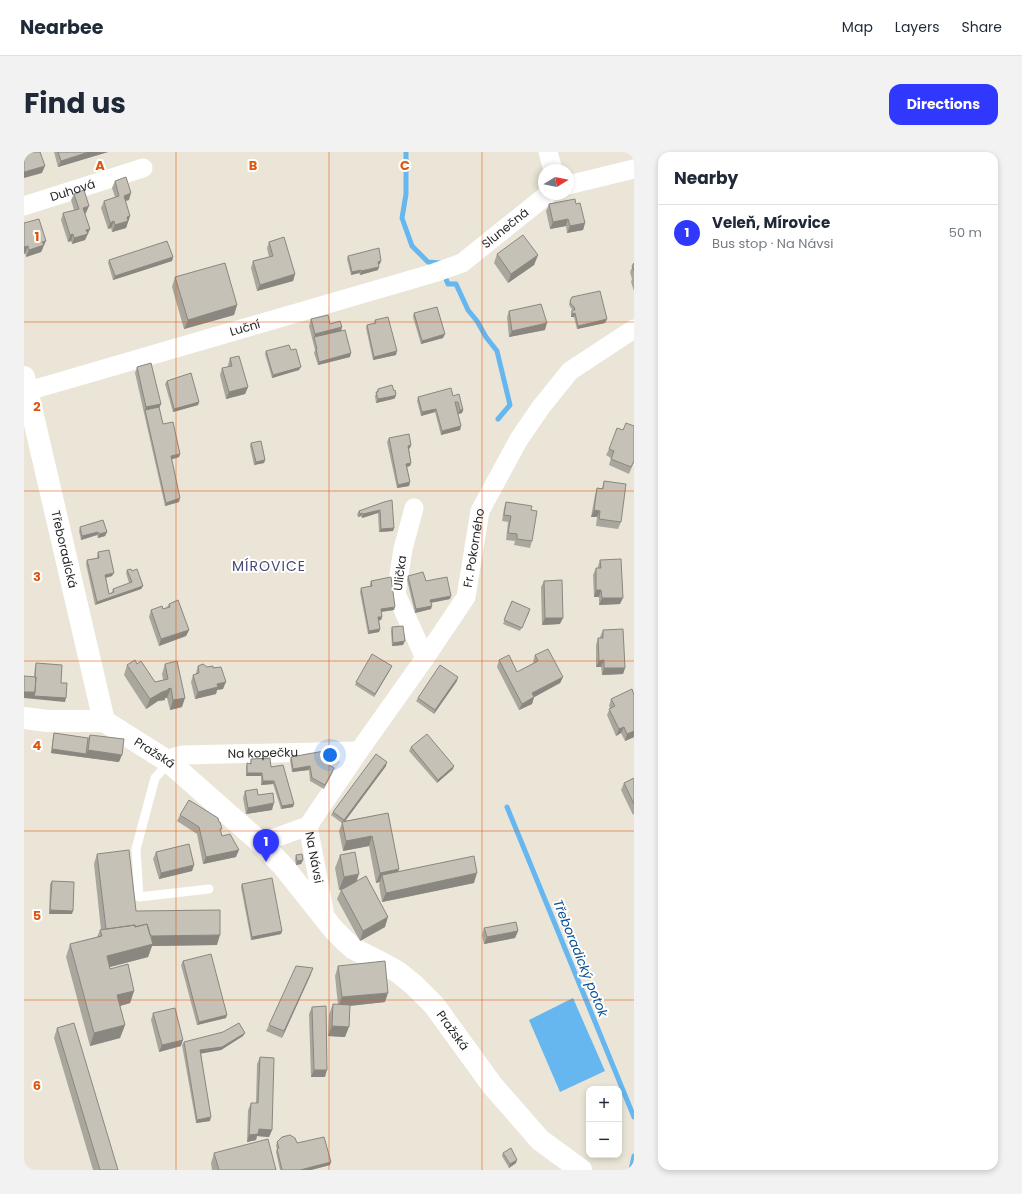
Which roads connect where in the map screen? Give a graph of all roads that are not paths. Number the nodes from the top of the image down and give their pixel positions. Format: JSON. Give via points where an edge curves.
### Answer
{"nodes":[{"id":1,"x":548,"y":152,"type":"edge"},
{"id":2,"x":551,"y":164,"type":"edge"},
{"id":3,"x":143,"y":168,"type":"dead end"},
{"id":4,"x":634,"y":169,"type":"edge"},
{"id":5,"x":574,"y":184,"type":"edge"},
{"id":6,"x":540,"y":200,"type":"edge"},
{"id":7,"x":24,"y":206,"type":"edge"},
{"id":8,"x":462,"y":262,"type":"joint"},
{"id":9,"x":634,"y":329,"type":"edge"},
{"id":10,"x":26,"y":384,"type":"edge"},
{"id":11,"x":414,"y":508,"type":"dead end"},
{"id":12,"x":425,"y":658,"type":"junction"},
{"id":13,"x":24,"y":718,"type":"edge"},
{"id":14,"x":104,"y":721,"type":"junction"},
{"id":15,"x":359,"y":751,"type":"junction"},
{"id":16,"x":169,"y":762,"type":"junction"},
{"id":17,"x":308,"y":826,"type":"junction"},
{"id":18,"x":261,"y":843,"type":"junction"},
{"id":19,"x":209,"y":889,"type":"dead end"},
{"id":20,"x":326,"y":921,"type":"junction"},
{"id":21,"x":408,"y":980,"type":"joint"},
{"id":22,"x":581,"y":1170,"type":"edge"}],
"edges":[{"from":1,"to":2,"type":"street"},
{"from":3,"to":7,"type":"street","name":"Duhová"},
{"from":4,"to":5,"type":"street"},
{"from":6,"to":8,"type":"street","name":"Slunečná"},
{"from":8,"to":10,"type":"street","name":"Luční","via":[[434,273]]},
{"from":9,"to":12,"type":"street","name":"Fr. Pokorného","via":[[570,371],[519,439],[480,511],[466,597]]},
{"from":10,"to":14,"type":"street","name":"Třeboradická"},
{"from":11,"to":12,"type":"street","name":"Ulička","via":[[403,549],[396,594]]},
{"from":12,"to":15,"type":"street","name":"Fr. Pokorného"},
{"from":13,"to":14,"type":"street","via":[[47,721]]},
{"from":14,"to":16,"type":"street","name":"Pražská"},
{"from":15,"to":16,"type":"street","name":"Na kopečku","via":[[183,755]]},
{"from":15,"to":17,"type":"street","name":"Fr. Pokorného"},
{"from":16,"to":18,"type":"street","name":"Pražská"},
{"from":16,"to":19,"type":"lane","via":[[155,778],[136,849],[139,897]]},
{"from":17,"to":18,"type":"street","name":"Na Návsi"},
{"from":17,"to":20,"type":"street","name":"Na Návsi"},
{"from":18,"to":20,"type":"street","name":"Na Návsi","via":[[283,866]]},
{"from":20,"to":21,"type":"street","name":"Na Návsi","via":[[354,949]]},
{"from":21,"to":22,"type":"street","name":"Pražská","via":[[434,1005],[492,1086],[540,1140]]}]}
